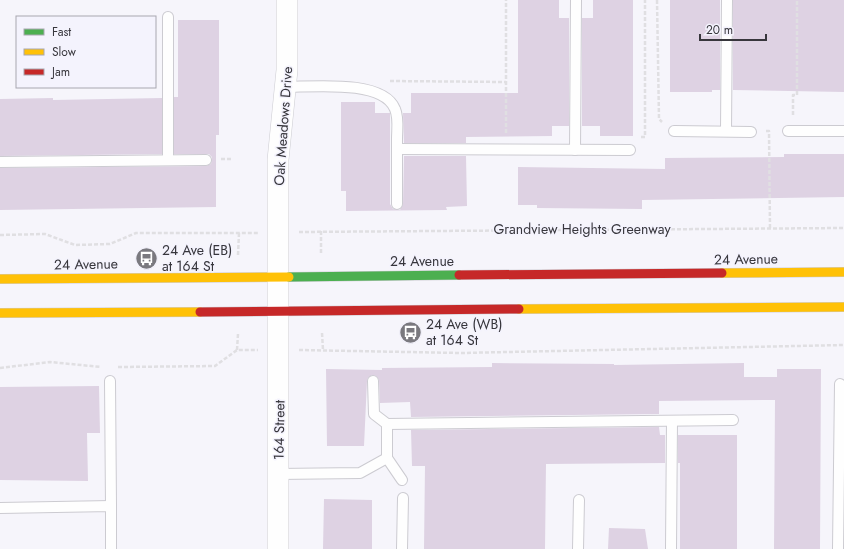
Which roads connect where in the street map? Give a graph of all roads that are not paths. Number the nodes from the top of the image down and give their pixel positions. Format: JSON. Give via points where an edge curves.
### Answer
{"nodes":[{"id":1,"x":287,"y":0,"type":"edge"},
{"id":2,"x":576,"y":0,"type":"edge"},
{"id":3,"x":727,"y":0,"type":"edge"},
{"id":4,"x":168,"y":17,"type":"dead end"},
{"id":5,"x":285,"y":87,"type":"junction"},
{"id":6,"x":674,"y":131,"type":"road end"},
{"id":7,"x":726,"y":131,"type":"junction"},
{"id":8,"x":790,"y":131,"type":"road end"},
{"id":9,"x":844,"y":131,"type":"edge"},
{"id":10,"x":751,"y":132,"type":"road end"},
{"id":11,"x":397,"y":149,"type":"junction"},
{"id":12,"x":575,"y":150,"type":"junction"},
{"id":13,"x":630,"y":150,"type":"road end"},
{"id":14,"x":168,"y":160,"type":"junction"},
{"id":15,"x":206,"y":160,"type":"dead end"},
{"id":16,"x":0,"y":162,"type":"edge"},
{"id":17,"x":397,"y":204,"type":"dead end"},
{"id":18,"x":844,"y":272,"type":"edge"},
{"id":19,"x":279,"y":276,"type":"junction"},
{"id":20,"x":0,"y":279,"type":"edge"},
{"id":21,"x":844,"y":307,"type":"edge"},
{"id":22,"x":279,"y":310,"type":"junction"},
{"id":23,"x":0,"y":313,"type":"edge"},
{"id":24,"x":110,"y":381,"type":"dead end"},
{"id":25,"x":373,"y":381,"type":"dead end"},
{"id":26,"x":840,"y":384,"type":"dead end"},
{"id":27,"x":733,"y":420,"type":"dead end"},
{"id":28,"x":672,"y":421,"type":"junction"},
{"id":29,"x":386,"y":424,"type":"junction"},
{"id":30,"x":386,"y":458,"type":"junction"},
{"id":31,"x":278,"y":474,"type":"junction"},
{"id":32,"x":402,"y":480,"type":"dead end"},
{"id":33,"x":403,"y":498,"type":"dead end"},
{"id":34,"x":579,"y":500,"type":"dead end"},
{"id":35,"x":112,"y":506,"type":"junction"},
{"id":36,"x":0,"y":508,"type":"edge"},
{"id":37,"x":111,"y":549,"type":"edge"},
{"id":38,"x":278,"y":549,"type":"edge"},
{"id":39,"x":402,"y":549,"type":"edge"},
{"id":40,"x":578,"y":549,"type":"edge"},
{"id":41,"x":671,"y":549,"type":"edge"},
{"id":42,"x":838,"y":549,"type":"edge"}],
"edges":[{"from":1,"to":5,"type":"street","name":"Oak Meadows Drive"},
{"from":2,"to":12,"type":"lane"},
{"from":3,"to":7,"type":"lane"},
{"from":4,"to":14,"type":"lane"},
{"from":5,"to":11,"type":"lane","via":[[350,88],[368,90],[384,96],[395,107],[397,115]]},
{"from":5,"to":19,"type":"street","name":"Oak Meadows Drive","via":[[278,160]]},
{"from":6,"to":7,"type":"lane"},
{"from":7,"to":10,"type":"lane"},
{"from":8,"to":9,"type":"lane"},
{"from":11,"to":12,"type":"lane"},
{"from":11,"to":17,"type":"lane"},
{"from":12,"to":13,"type":"lane"},
{"from":14,"to":15,"type":"lane"},
{"from":14,"to":16,"type":"lane"},
{"from":18,"to":19,"type":"main road","name":"24 Avenue"},
{"from":19,"to":20,"type":"main road","name":"24 Avenue"},
{"from":19,"to":22,"type":"street","name":"Oak Meadows Drive"},
{"from":21,"to":22,"type":"main road"},
{"from":22,"to":23,"type":"main road"},
{"from":22,"to":31,"type":"street","name":"164 Street"},
{"from":24,"to":35,"type":"lane"},
{"from":25,"to":29,"type":"lane","via":[[374,414]]},
{"from":26,"to":42,"type":"lane"},
{"from":27,"to":28,"type":"lane"},
{"from":28,"to":29,"type":"lane"},
{"from":28,"to":41,"type":"lane"},
{"from":29,"to":30,"type":"lane"},
{"from":30,"to":31,"type":"lane","via":[[360,473]]},
{"from":30,"to":32,"type":"lane"},
{"from":31,"to":38,"type":"street","name":"164 Street"},
{"from":33,"to":39,"type":"lane"},
{"from":34,"to":40,"type":"lane"},
{"from":35,"to":36,"type":"lane"},
{"from":35,"to":37,"type":"lane"}]}
